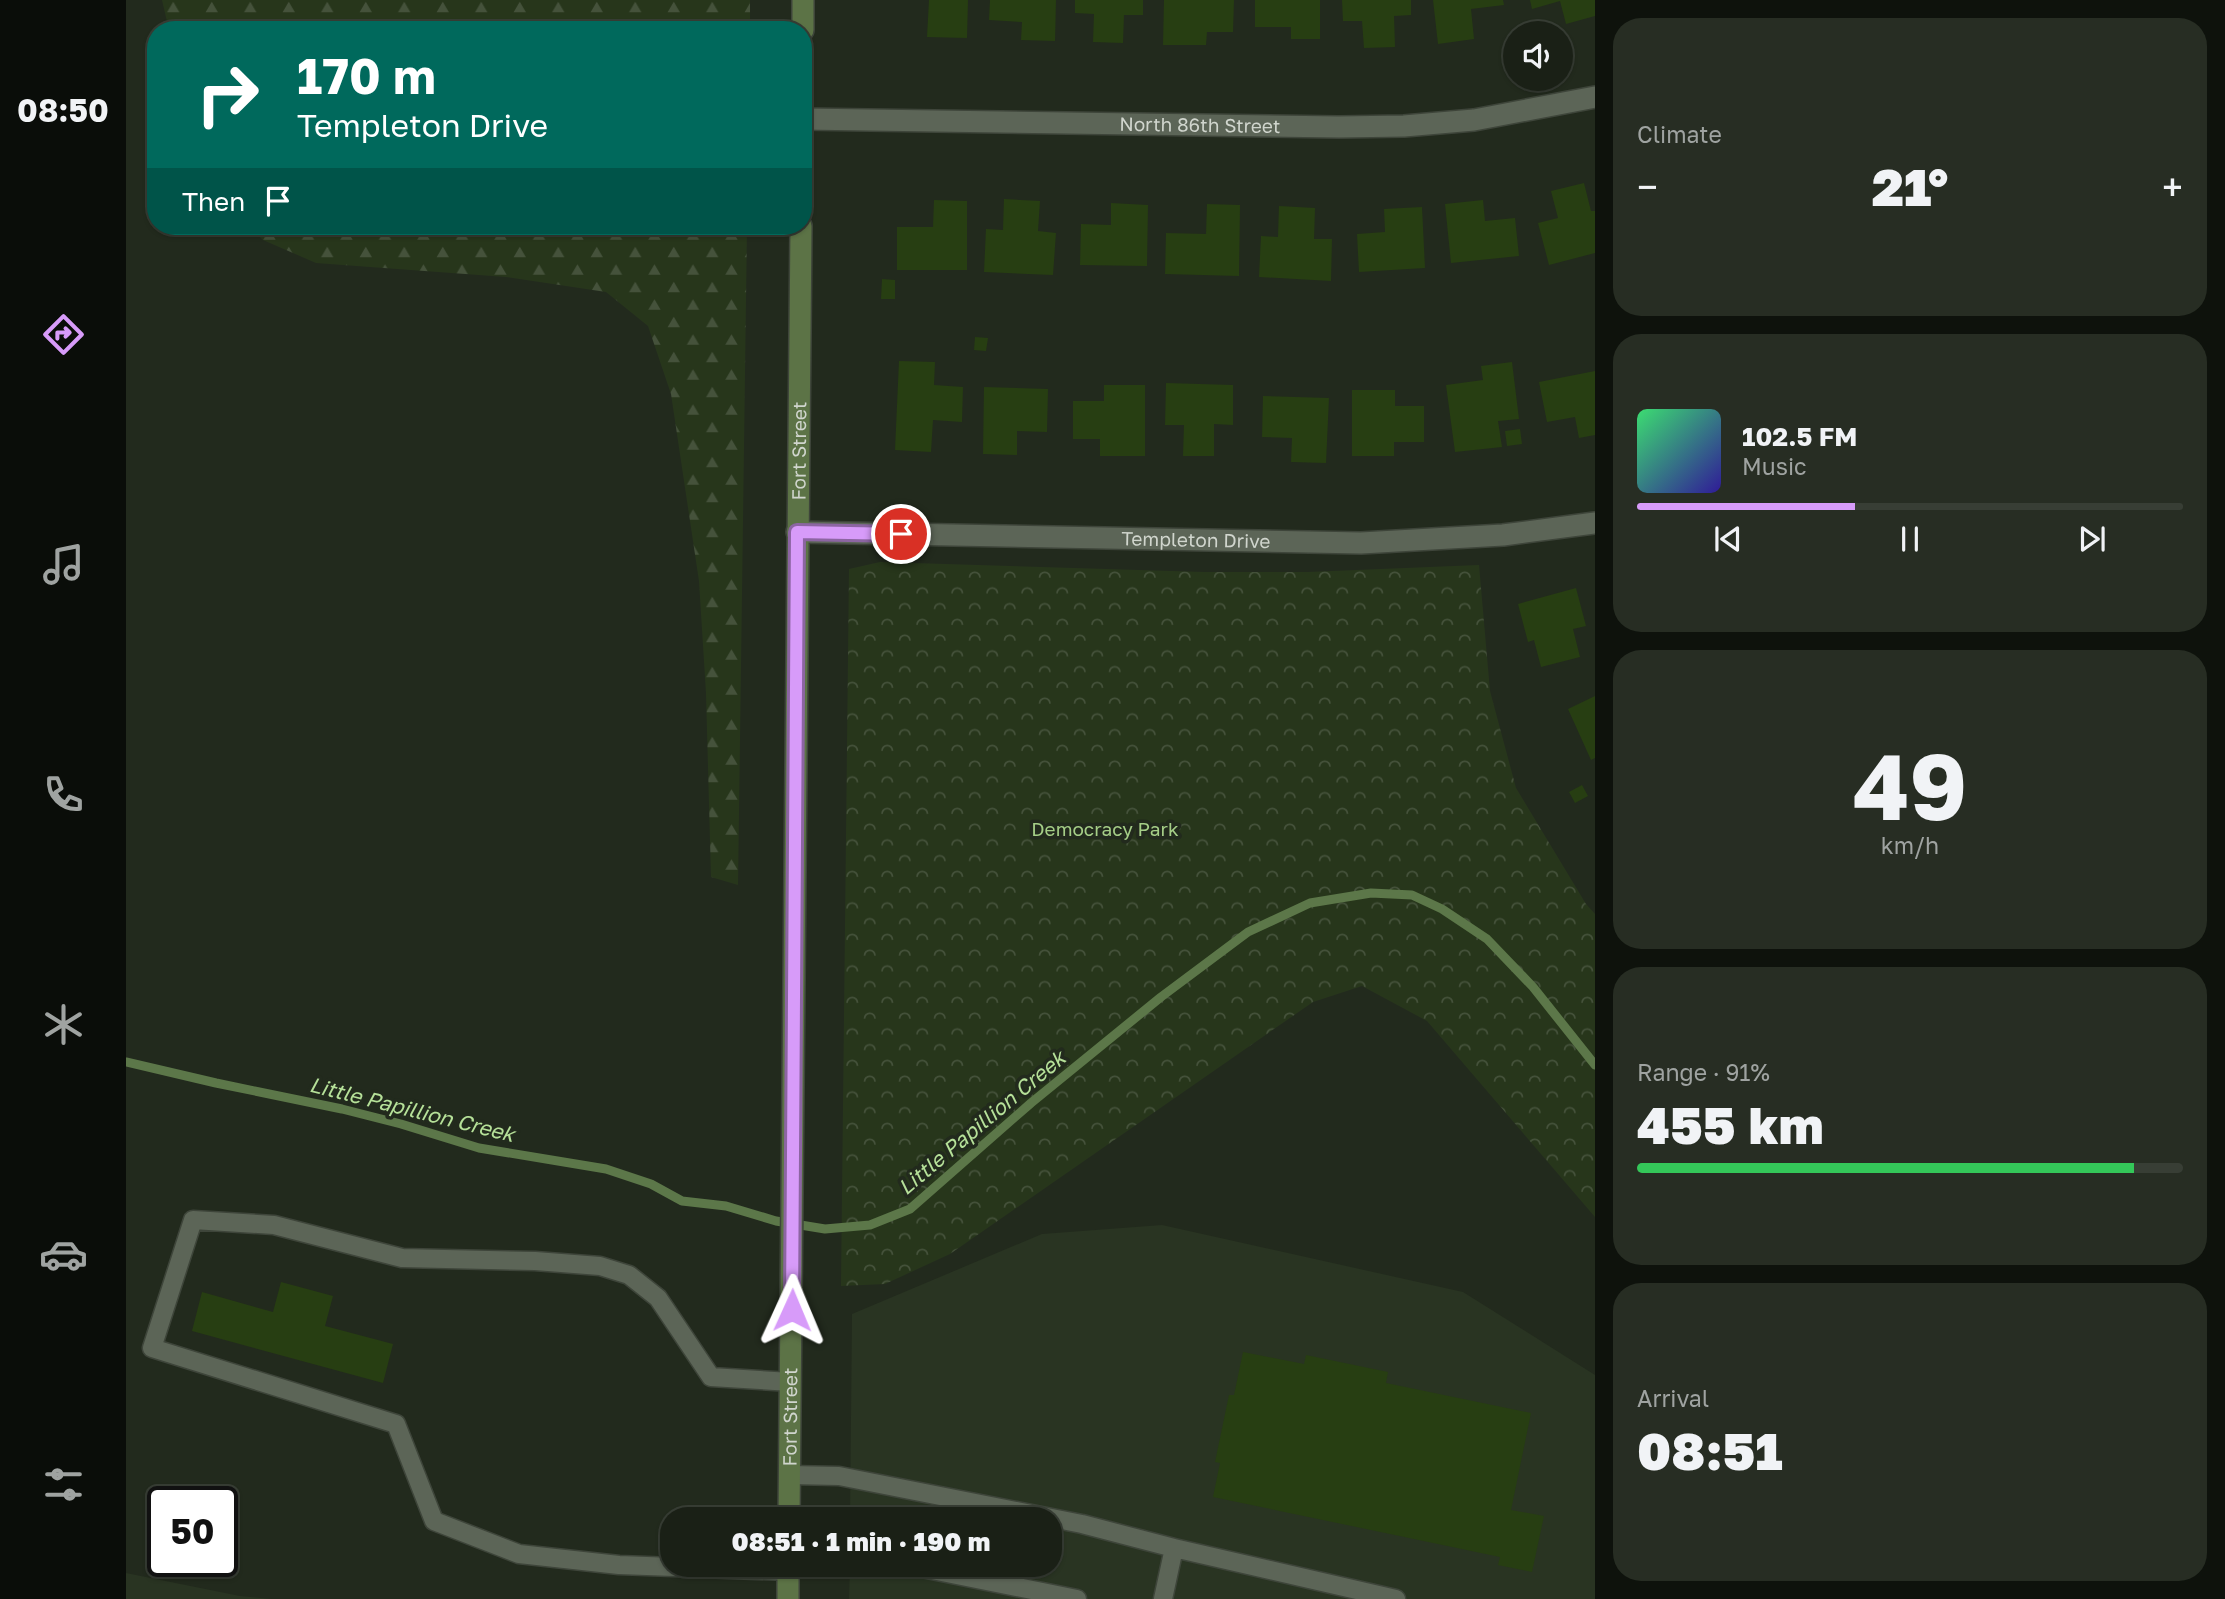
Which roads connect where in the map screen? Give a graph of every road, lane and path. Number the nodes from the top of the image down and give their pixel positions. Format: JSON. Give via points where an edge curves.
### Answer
{"nodes":[{"id":1,"x":803,"y":0,"type":"edge"},
{"id":2,"x":803,"y":21,"type":"edge"},
{"id":3,"x":1595,"y":97,"type":"edge"},
{"id":4,"x":812,"y":119,"type":"edge"},
{"id":5,"x":801,"y":235,"type":"edge"},
{"id":6,"x":1595,"y":523,"type":"edge"},
{"id":7,"x":797,"y":532,"type":"junction"},
{"id":8,"x":791,"y":1382,"type":"junction"},
{"id":9,"x":790,"y":1475,"type":"junction"},
{"id":10,"x":789,"y":1507,"type":"edge"},
{"id":11,"x":1174,"y":1548,"type":"junction"},
{"id":12,"x":660,"y":1566,"type":"edge"},
{"id":13,"x":788,"y":1577,"type":"edge"},
{"id":14,"x":967,"y":1577,"type":"edge"},
{"id":15,"x":788,"y":1599,"type":"edge"},
{"id":16,"x":1077,"y":1599,"type":"edge"},
{"id":17,"x":1163,"y":1599,"type":"edge"},
{"id":18,"x":1396,"y":1599,"type":"edge"}],
"edges":[{"from":1,"to":2,"type":"main road"},
{"from":3,"to":4,"type":"street","name":"North 86th Street","via":[[1474,120],[1404,126]]},
{"from":5,"to":7,"type":"main road","name":"Fort Street"},
{"from":6,"to":7,"type":"street","name":"Templeton Drive","via":[[1503,535],[1361,543]]},
{"from":7,"to":8,"type":"main road","name":"Fort Street"},
{"from":8,"to":9,"type":"main road","name":"Fort Street"},
{"from":8,"to":12,"type":"lane","via":[[710,1377],[658,1298],[629,1275],[600,1266],[402,1258],[274,1225],[193,1220],[152,1348],[396,1424],[434,1521],[519,1554]]},
{"from":9,"to":10,"type":"main road","name":"Fort Street"},
{"from":9,"to":11,"type":"lane","via":[[839,1476],[1082,1524]]},
{"from":11,"to":17,"type":"lane"},
{"from":11,"to":18,"type":"lane"},
{"from":13,"to":15,"type":"main road"},
{"from":14,"to":16,"type":"lane"}]}
